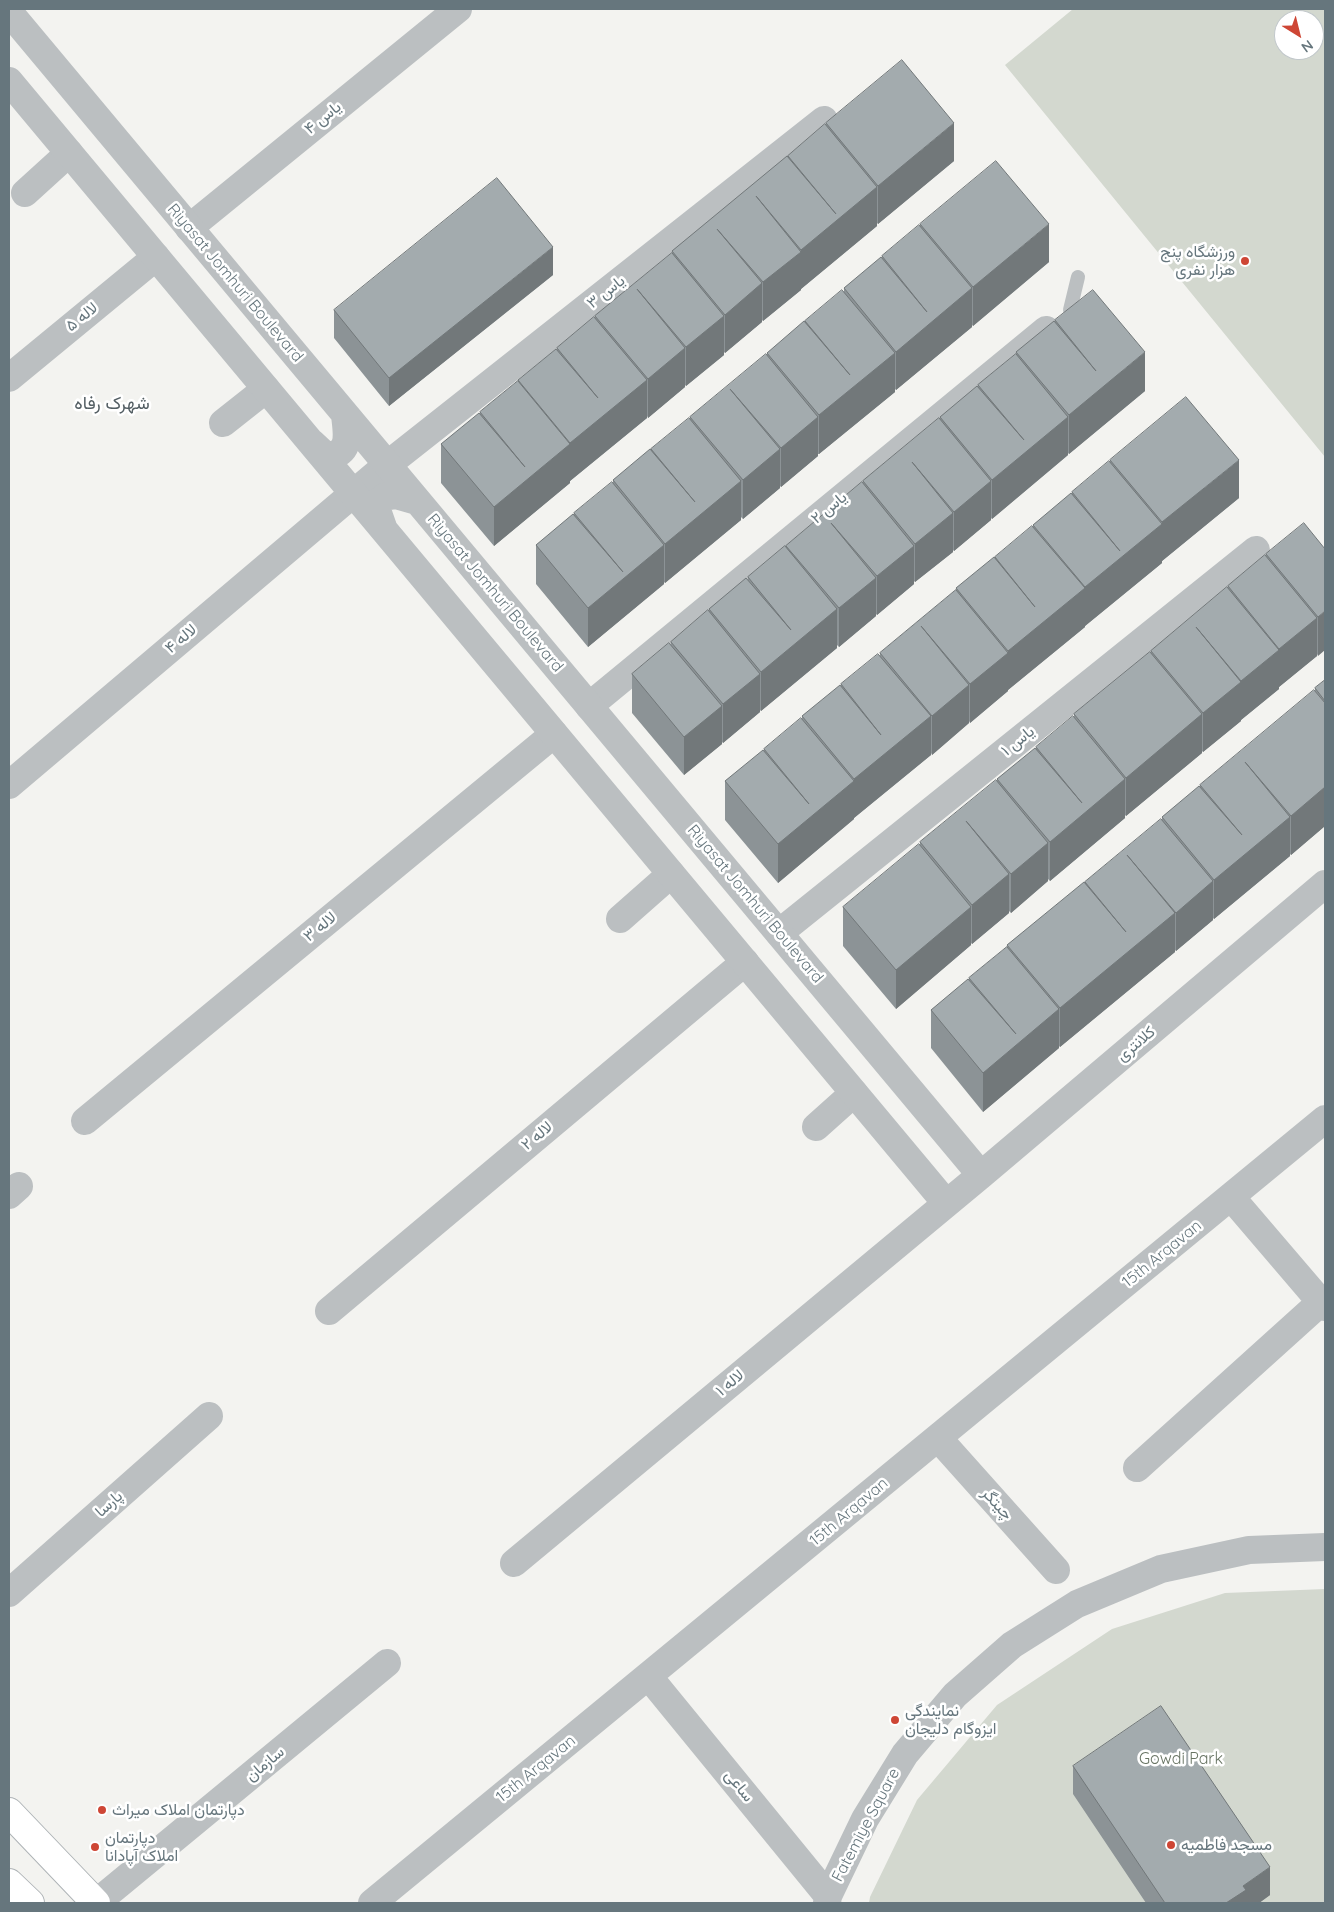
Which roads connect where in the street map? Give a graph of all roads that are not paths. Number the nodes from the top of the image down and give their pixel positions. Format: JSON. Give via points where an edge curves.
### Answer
{"nodes":[{"id":1,"x":458,"y":9,"type":"edge"},
{"id":2,"x":9,"y":12,"type":"edge"},
{"id":3,"x":9,"y":81,"type":"edge"},
{"id":4,"x":824,"y":120,"type":"dead end"},
{"id":5,"x":69,"y":153,"type":"junction"},
{"id":6,"x":25,"y":193,"type":"dead end"},
{"id":7,"x":190,"y":228,"type":"junction"},
{"id":8,"x":156,"y":257,"type":"junction"},
{"id":9,"x":1078,"y":277,"type":"dead end"},
{"id":10,"x":1070,"y":310,"type":"joint"},
{"id":11,"x":9,"y":378,"type":"edge"},
{"id":12,"x":266,"y":389,"type":"junction"},
{"id":13,"x":345,"y":415,"type":"junction"},
{"id":14,"x":222,"y":423,"type":"dead end"},
{"id":15,"x":309,"y":441,"type":"junction"},
{"id":16,"x":387,"y":465,"type":"junction"},
{"id":17,"x":354,"y":494,"type":"junction"},
{"id":18,"x":417,"y":500,"type":"junction"},
{"id":19,"x":384,"y":530,"type":"junction"},
{"id":20,"x":1256,"y":550,"type":"dead end"},
{"id":21,"x":589,"y":706,"type":"junction"},
{"id":22,"x":554,"y":734,"type":"junction"},
{"id":23,"x":9,"y":785,"type":"edge"},
{"id":24,"x":671,"y":874,"type":"junction"},
{"id":25,"x":1325,"y":884,"type":"edge"},
{"id":26,"x":620,"y":919,"type":"dead end"},
{"id":27,"x":779,"y":933,"type":"junction"},
{"id":28,"x":745,"y":962,"type":"junction"},
{"id":29,"x":854,"y":1094,"type":"junction"},
{"id":30,"x":1325,"y":1119,"type":"edge"},
{"id":31,"x":85,"y":1121,"type":"dead end"},
{"id":32,"x":816,"y":1127,"type":"dead end"},
{"id":33,"x":981,"y":1175,"type":"junction"},
{"id":34,"x":1231,"y":1197,"type":"junction"},
{"id":35,"x":946,"y":1203,"type":"junction"},
{"id":36,"x":1323,"y":1305,"type":"edge"},
{"id":37,"x":329,"y":1311,"type":"dead end"},
{"id":38,"x":209,"y":1416,"type":"dead end"},
{"id":39,"x":938,"y":1438,"type":"junction"},
{"id":40,"x":1137,"y":1468,"type":"dead end"},
{"id":41,"x":1325,"y":1547,"type":"edge"},
{"id":42,"x":514,"y":1563,"type":"dead end"},
{"id":43,"x":1056,"y":1570,"type":"dead end"},
{"id":44,"x":9,"y":1593,"type":"edge"},
{"id":45,"x":387,"y":1663,"type":"dead end"},
{"id":46,"x":649,"y":1677,"type":"junction"},
{"id":47,"x":9,"y":1812,"type":"edge"},
{"id":48,"x":9,"y":1883,"type":"edge"},
{"id":49,"x":828,"y":1900,"type":"edge"},
{"id":50,"x":30,"y":1903,"type":"edge"},
{"id":51,"x":96,"y":1903,"type":"edge"},
{"id":52,"x":372,"y":1903,"type":"edge"}],
"edges":[{"from":1,"to":7,"type":"street","name":"یاس ۴"},
{"from":2,"to":7,"type":"street","name":"Riyasat Jomhuri Boulevard"},
{"from":3,"to":5,"type":"street"},
{"from":4,"to":16,"type":"street","name":"یاس ۳"},
{"from":5,"to":6,"type":"street"},
{"from":5,"to":8,"type":"street"},
{"from":7,"to":13,"type":"street","name":"Riyasat Jomhuri Boulevard"},
{"from":8,"to":11,"type":"street","name":"لاله ۵"},
{"from":8,"to":12,"type":"street"},
{"from":9,"to":10,"type":"lane"},
{"from":10,"to":21,"type":"street","name":"یاس ۲"},
{"from":12,"to":14,"type":"street"},
{"from":12,"to":15,"type":"street"},
{"from":13,"to":15,"type":"street","via":[[348,437],[343,450],[327,457]]},
{"from":13,"to":16,"type":"street","name":"Riyasat Jomhuri Boulevard"},
{"from":15,"to":17,"type":"street"},
{"from":16,"to":17,"type":"street","name":"یاس ۳"},
{"from":16,"to":18,"type":"street","name":"Riyasat Jomhuri Boulevard"},
{"from":17,"to":19,"type":"street"},
{"from":17,"to":23,"type":"street","name":"لاله ۴"},
{"from":18,"to":19,"type":"street","via":[[396,495],[384,497],[376,507]]},
{"from":18,"to":21,"type":"street","name":"Riyasat Jomhuri Boulevard"},
{"from":19,"to":22,"type":"street"},
{"from":20,"to":27,"type":"street","name":"یاس ۱"},
{"from":21,"to":27,"type":"street","name":"Riyasat Jomhuri Boulevard"},
{"from":22,"to":24,"type":"street"},
{"from":22,"to":31,"type":"street","name":"لاله ۳"},
{"from":24,"to":26,"type":"street"},
{"from":24,"to":28,"type":"street"},
{"from":25,"to":33,"type":"street","name":"کلانتری"},
{"from":27,"to":33,"type":"street","name":"Riyasat Jomhuri Boulevard","via":[[892,1060]]},
{"from":28,"to":29,"type":"street"},
{"from":28,"to":37,"type":"street","name":"لاله ۲"},
{"from":29,"to":32,"type":"street"},
{"from":29,"to":35,"type":"street"},
{"from":30,"to":34,"type":"street","name":"15th Arqavan"},
{"from":33,"to":35,"type":"street","name":"کلانتری"},
{"from":34,"to":36,"type":"street"},
{"from":34,"to":39,"type":"street","name":"15th Arqavan"},
{"from":35,"to":42,"type":"street","name":"لاله ۱"},
{"from":36,"to":40,"type":"street"},
{"from":38,"to":44,"type":"street","name":"پارسا"},
{"from":39,"to":43,"type":"street","name":"چیتگر"},
{"from":39,"to":46,"type":"street","name":"15th Arqavan"},
{"from":41,"to":49,"type":"street","name":"Fatemiye Square","via":[[1249,1550],[1161,1569],[1077,1604],[1012,1645],[955,1695],[905,1754],[866,1819]]},
{"from":45,"to":51,"type":"street","name":"سازمان"},
{"from":46,"to":49,"type":"street","name":"ساعی"},
{"from":46,"to":52,"type":"street","name":"15th Arqavan"},
{"from":47,"to":51,"type":"main road"},
{"from":48,"to":50,"type":"main road"}]}
